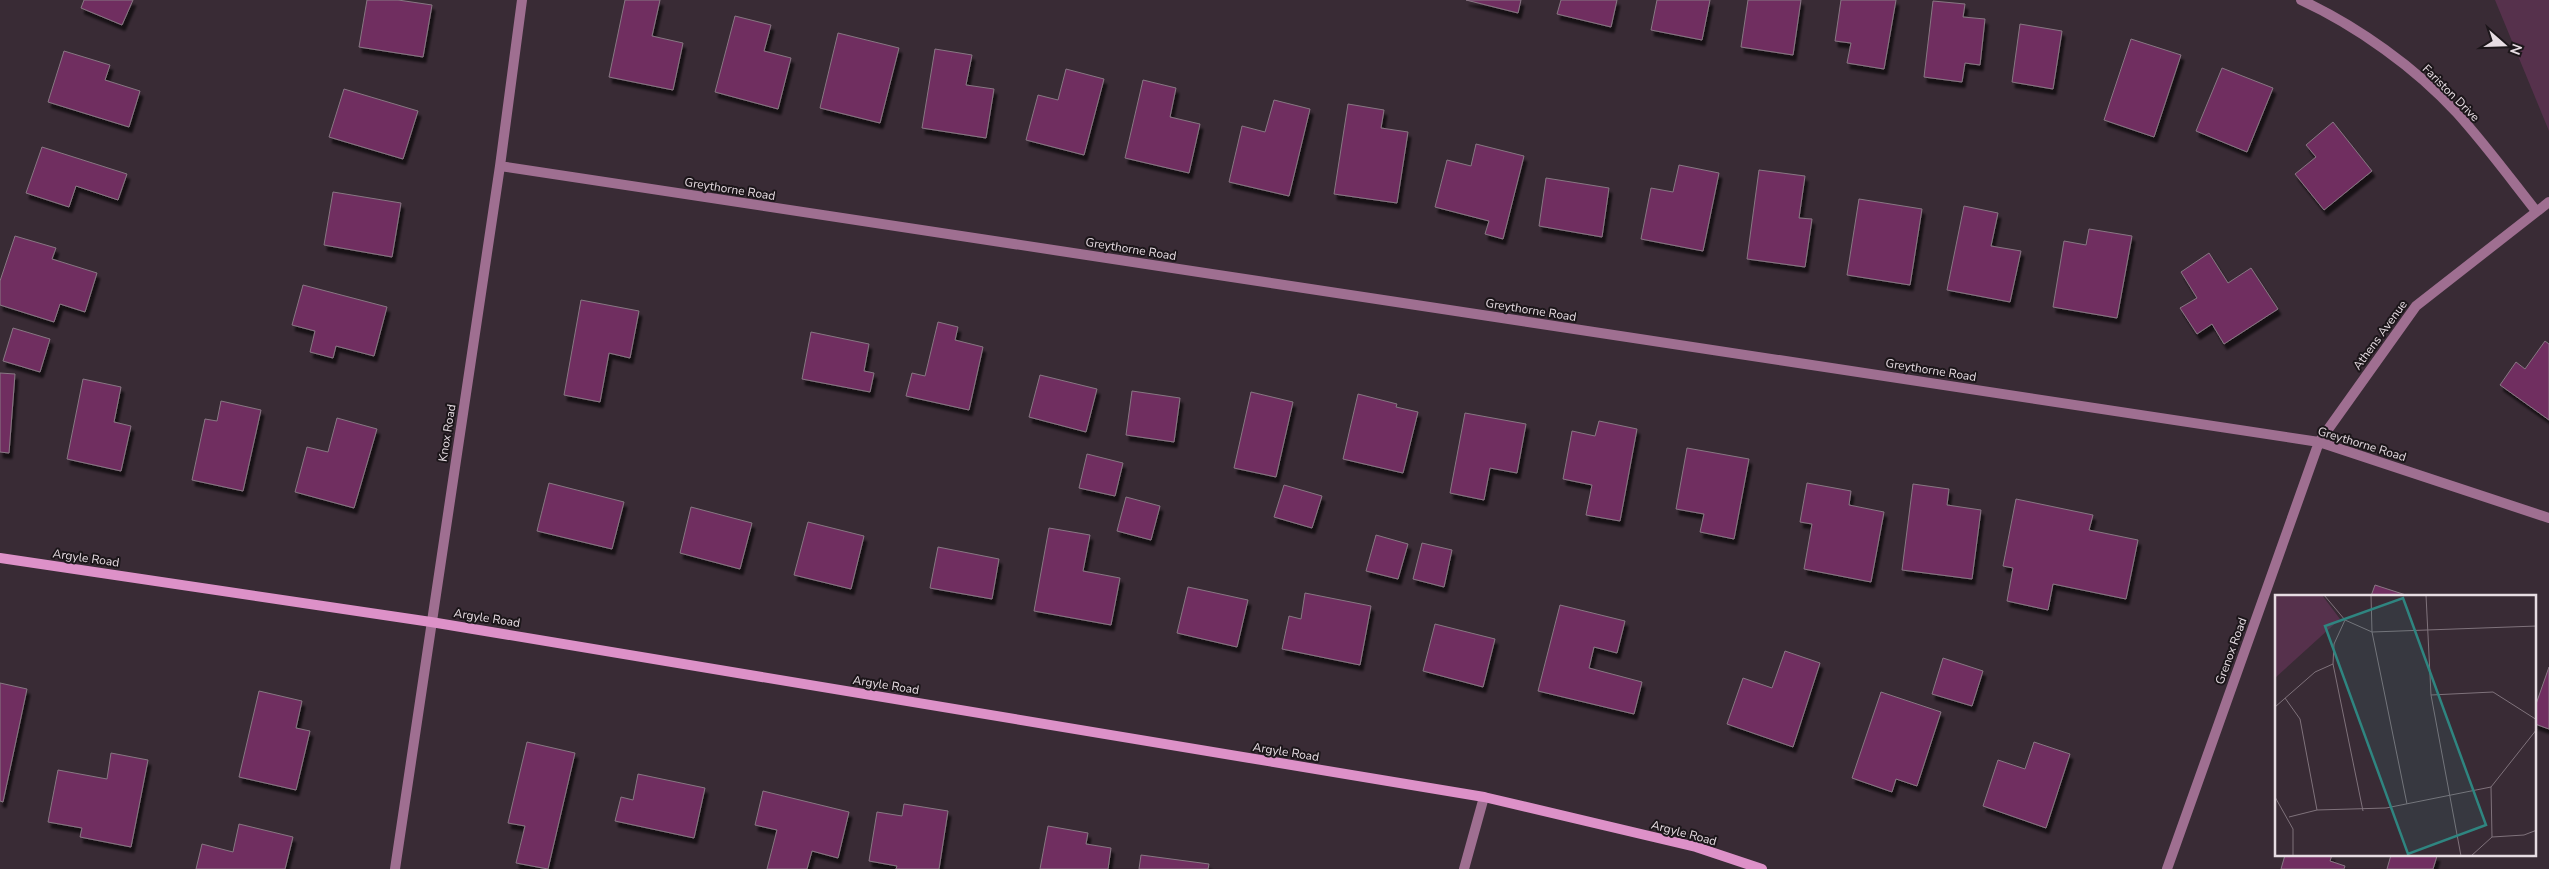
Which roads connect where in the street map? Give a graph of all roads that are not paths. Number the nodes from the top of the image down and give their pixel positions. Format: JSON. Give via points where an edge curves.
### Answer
{"nodes":[{"id":1,"x":522,"y":0,"type":"edge"},
{"id":2,"x":2302,"y":0,"type":"edge"},
{"id":3,"x":500,"y":166,"type":"junction"},
{"id":4,"x":2549,"y":202,"type":"edge"},
{"id":5,"x":2536,"y":211,"type":"junction"},
{"id":6,"x":2318,"y":442,"type":"junction"},
{"id":7,"x":2549,"y":518,"type":"edge"},
{"id":8,"x":0,"y":558,"type":"edge"},
{"id":9,"x":431,"y":622,"type":"junction"},
{"id":10,"x":1484,"y":797,"type":"junction"},
{"id":11,"x":395,"y":869,"type":"edge"},
{"id":12,"x":1464,"y":869,"type":"edge"},
{"id":13,"x":1762,"y":869,"type":"edge"},
{"id":14,"x":2167,"y":869,"type":"edge"}],
"edges":[{"from":1,"to":3,"type":"street","name":"Knox Road"},
{"from":2,"to":5,"type":"street","name":"Fariston Drive","via":[[2335,16],[2418,75],[2456,113]]},
{"from":3,"to":6,"type":"street","name":"Greythorne Road"},
{"from":3,"to":9,"type":"street","name":"Knox Road"},
{"from":4,"to":5,"type":"street","name":"Athens Avenue"},
{"from":5,"to":6,"type":"street","name":"Athens Avenue","via":[[2416,306]]},
{"from":6,"to":7,"type":"street","name":"Greythorne Road"},
{"from":6,"to":14,"type":"street","name":"Grenox Road"},
{"from":8,"to":9,"type":"street","name":"Argyle Road"},
{"from":9,"to":10,"type":"street","name":"Argyle Road"},
{"from":9,"to":11,"type":"street","name":"Knox Road"},
{"from":10,"to":12,"type":"street"},
{"from":10,"to":13,"type":"street","name":"Argyle Road","via":[[1696,847]]}]}
